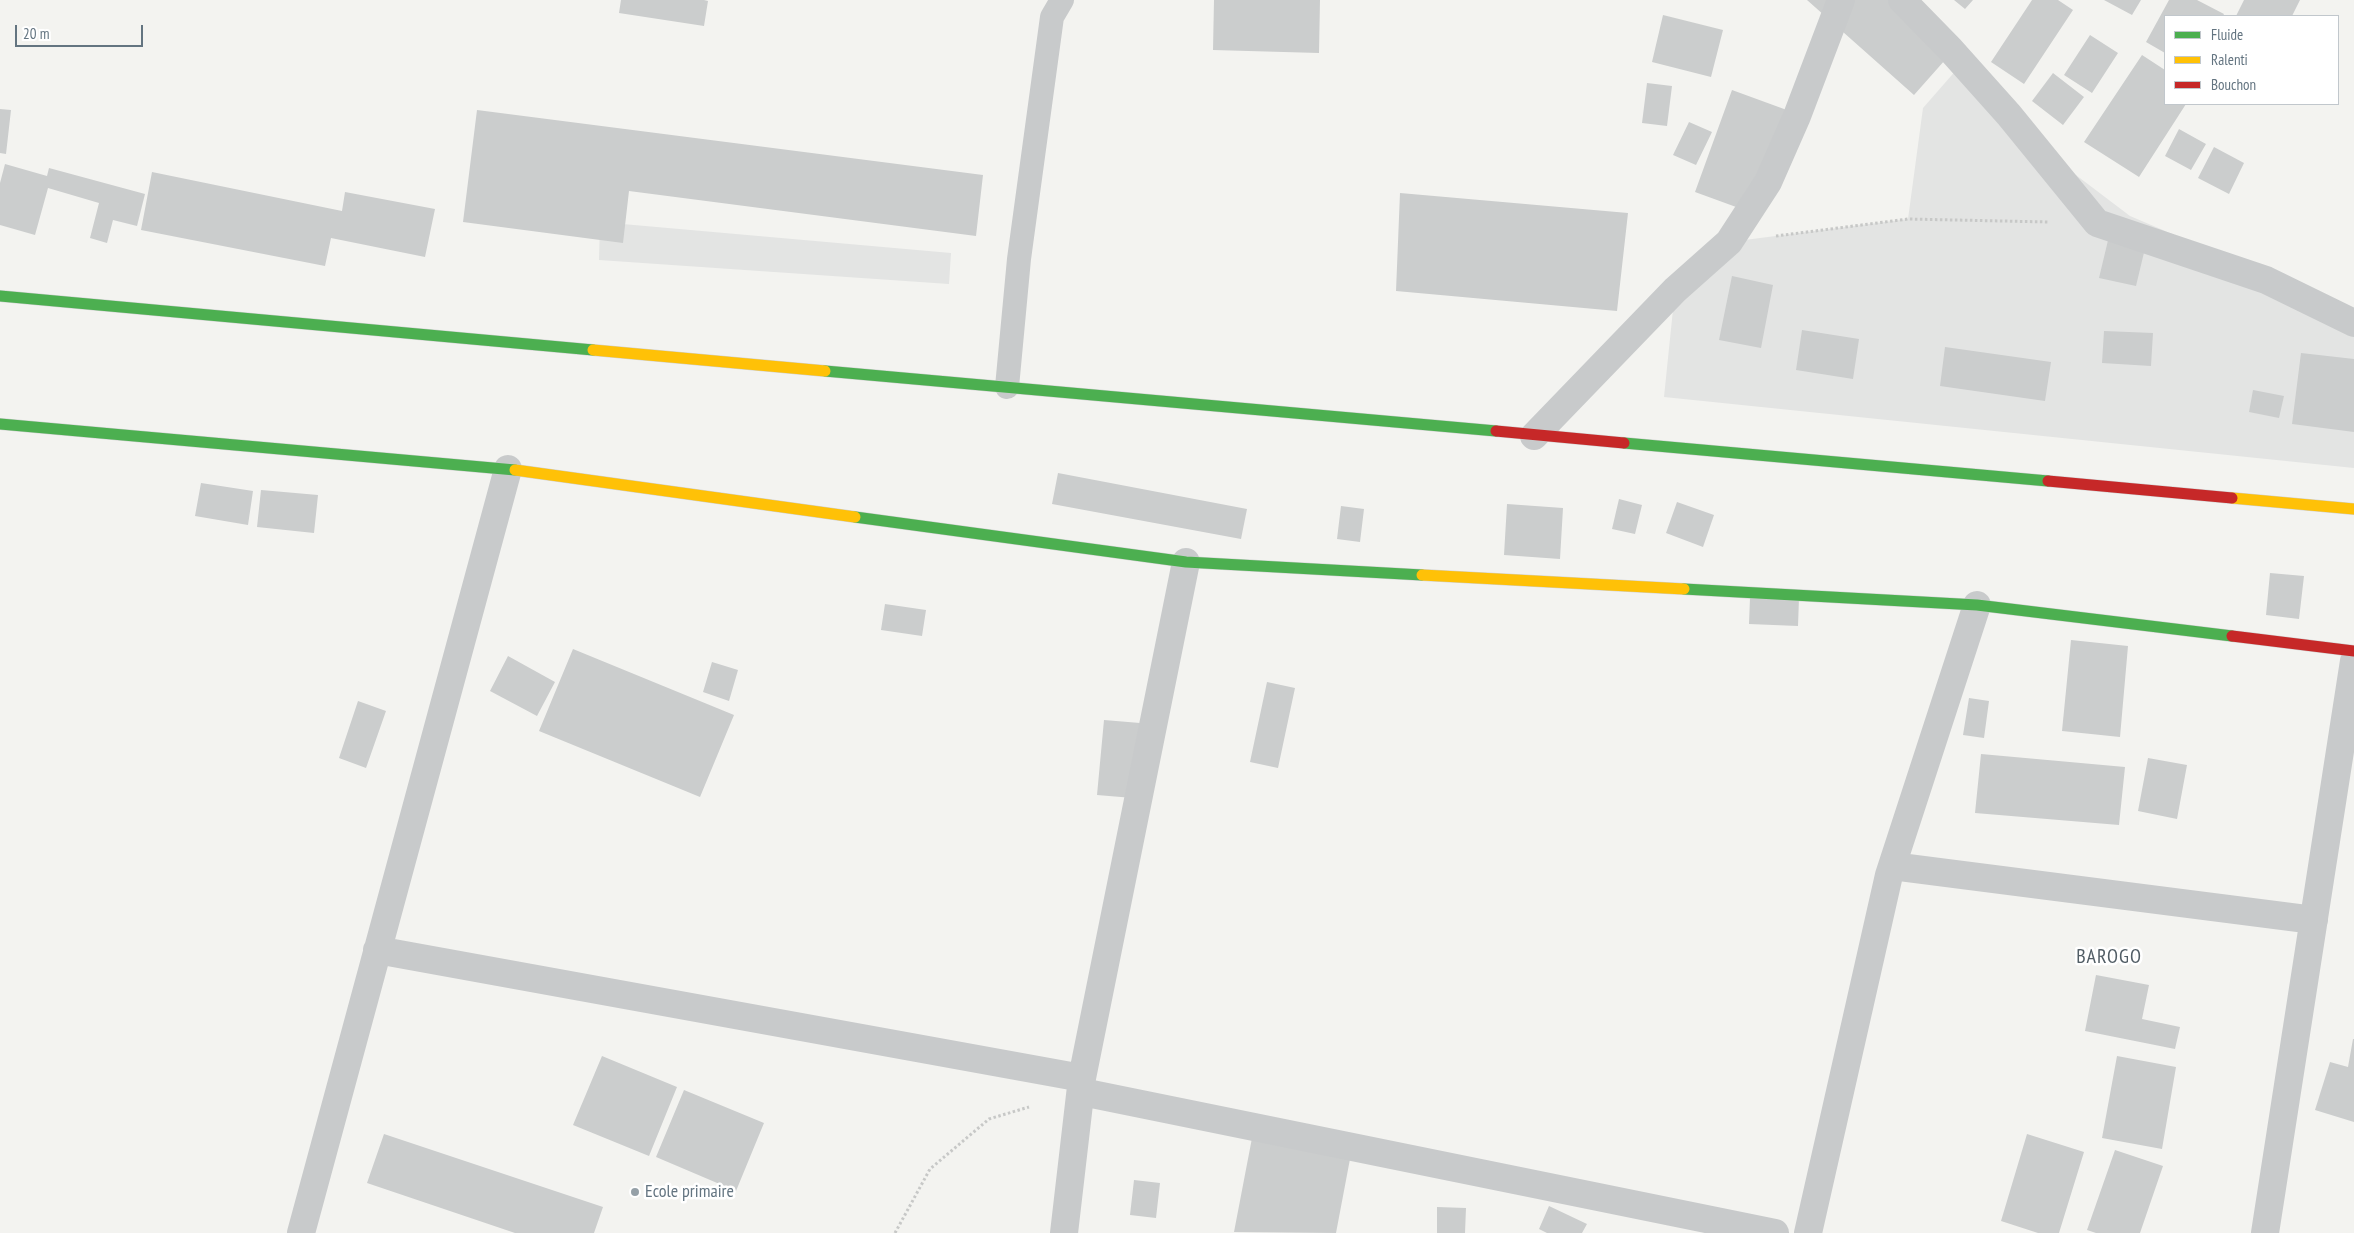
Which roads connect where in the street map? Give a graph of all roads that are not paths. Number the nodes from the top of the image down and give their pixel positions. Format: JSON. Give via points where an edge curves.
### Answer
{"nodes":[{"id":1,"x":1062,"y":0,"type":"edge"},
{"id":2,"x":1841,"y":0,"type":"edge"},
{"id":3,"x":1902,"y":0,"type":"edge"},
{"id":4,"x":0,"y":296,"type":"edge"},
{"id":5,"x":2354,"y":323,"type":"edge"},
{"id":6,"x":1007,"y":387,"type":"junction"},
{"id":7,"x":0,"y":424,"type":"edge"},
{"id":8,"x":1534,"y":436,"type":"junction"},
{"id":9,"x":508,"y":469,"type":"junction"},
{"id":10,"x":2354,"y":509,"type":"edge"},
{"id":11,"x":1186,"y":562,"type":"junction"},
{"id":12,"x":1977,"y":605,"type":"junction"},
{"id":13,"x":2354,"y":651,"type":"edge"},
{"id":14,"x":2354,"y":661,"type":"edge"},
{"id":15,"x":1892,"y":866,"type":"junction"},
{"id":16,"x":2314,"y":920,"type":"junction"},
{"id":17,"x":377,"y":950,"type":"junction"},
{"id":18,"x":1082,"y":1085,"type":"junction"},
{"id":19,"x":301,"y":1233,"type":"edge"},
{"id":20,"x":1064,"y":1233,"type":"edge"},
{"id":21,"x":1775,"y":1233,"type":"edge"},
{"id":22,"x":1808,"y":1233,"type":"edge"},
{"id":23,"x":2266,"y":1233,"type":"edge"}],
"edges":[{"from":1,"to":6,"type":"lane","via":[[1052,17],[1019,259]]},
{"from":2,"to":8,"type":"street","via":[[1768,182],[1729,242],[1675,290]]},
{"from":3,"to":5,"type":"street","via":[[2009,115],[2097,223],[2266,280]]},
{"from":4,"to":6,"type":"main road"},
{"from":6,"to":8,"type":"main road"},
{"from":7,"to":9,"type":"main road"},
{"from":8,"to":10,"type":"main road"},
{"from":9,"to":11,"type":"main road"},
{"from":9,"to":17,"type":"street"},
{"from":11,"to":12,"type":"main road"},
{"from":11,"to":18,"type":"street"},
{"from":12,"to":13,"type":"main road"},
{"from":12,"to":15,"type":"street"},
{"from":14,"to":16,"type":"street"},
{"from":15,"to":16,"type":"street"},
{"from":15,"to":22,"type":"street"},
{"from":16,"to":23,"type":"street"},
{"from":17,"to":18,"type":"street"},
{"from":17,"to":19,"type":"street"},
{"from":18,"to":20,"type":"street"},
{"from":18,"to":21,"type":"street"}]}
